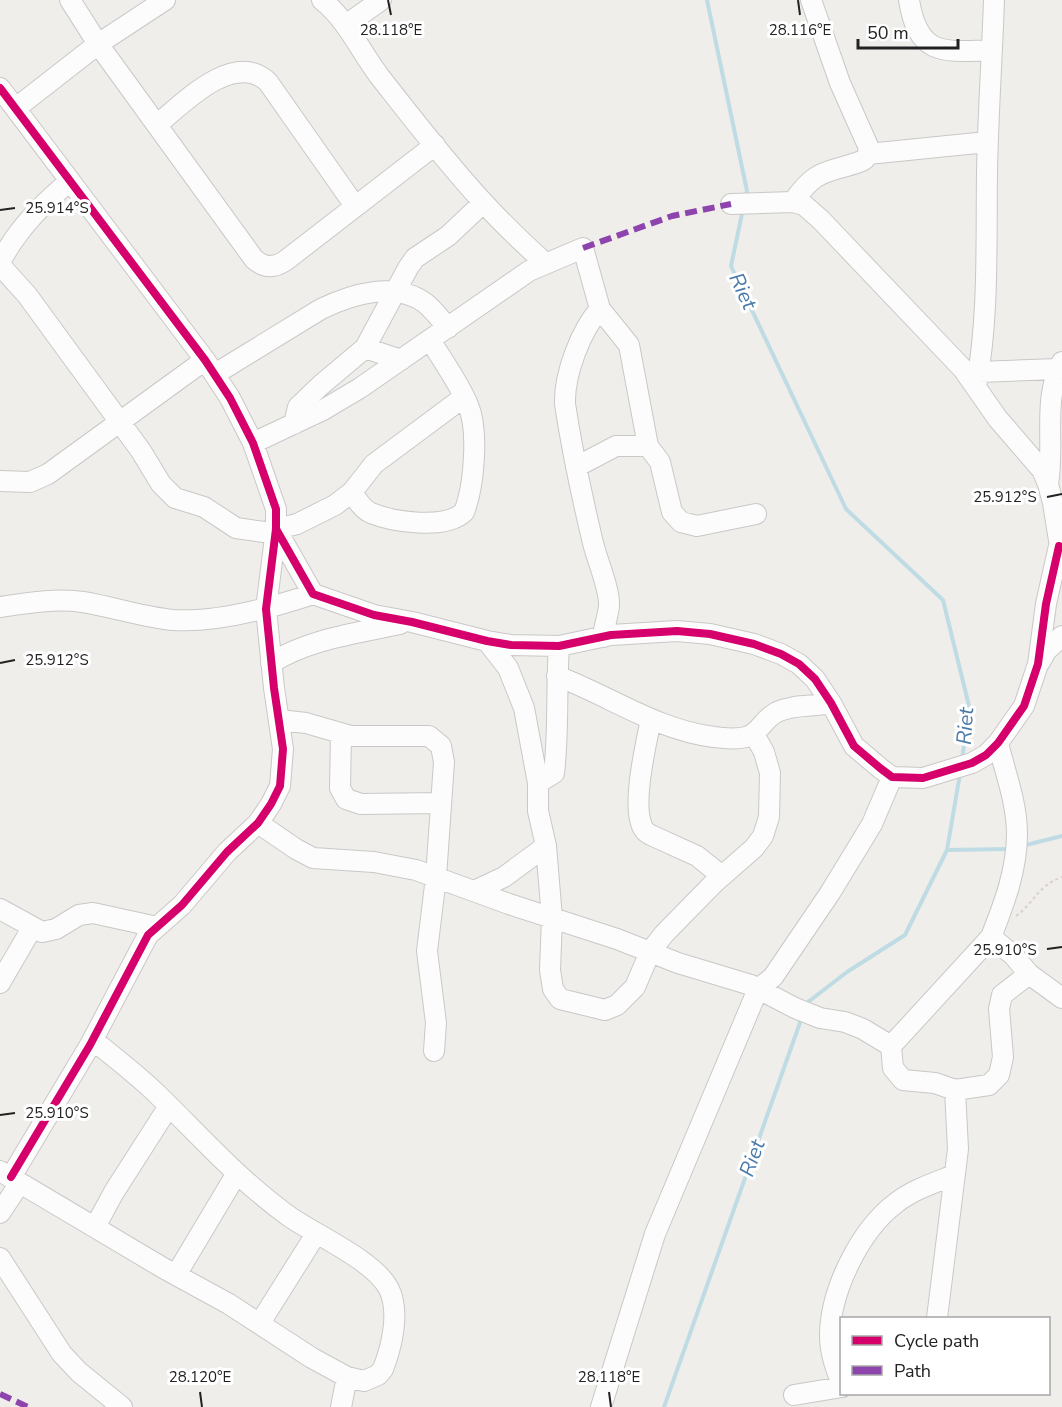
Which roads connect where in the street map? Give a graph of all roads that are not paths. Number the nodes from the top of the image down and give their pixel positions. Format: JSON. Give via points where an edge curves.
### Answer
{"nodes":[{"id":1,"x":70,"y":0,"type":"edge"},
{"id":2,"x":165,"y":0,"type":"edge"},
{"id":3,"x":322,"y":0,"type":"edge"},
{"id":4,"x":381,"y":0,"type":"edge"},
{"id":5,"x":811,"y":0,"type":"edge"},
{"id":6,"x":909,"y":0,"type":"edge"},
{"id":7,"x":994,"y":0,"type":"edge"},
{"id":8,"x":346,"y":25,"type":"junction"},
{"id":9,"x":98,"y":44,"type":"junction"},
{"id":10,"x":992,"y":50,"type":"junction"},
{"id":11,"x":0,"y":88,"type":"edge"},
{"id":12,"x":16,"y":108,"type":"junction"},
{"id":13,"x":157,"y":125,"type":"junction"},
{"id":14,"x":987,"y":142,"type":"junction"},
{"id":15,"x":435,"y":145,"type":"junction"},
{"id":16,"x":868,"y":154,"type":"junction"},
{"id":17,"x":70,"y":181,"type":"junction"},
{"id":18,"x":793,"y":202,"type":"junction"},
{"id":19,"x":483,"y":203,"type":"junction"},
{"id":20,"x":731,"y":204,"type":"dead end"},
{"id":21,"x":356,"y":206,"type":"junction"},
{"id":22,"x":544,"y":263,"type":"junction"},
{"id":23,"x":0,"y":264,"type":"edge"},
{"id":24,"x":396,"y":292,"type":"junction"},
{"id":25,"x":600,"y":309,"type":"junction"},
{"id":26,"x":448,"y":328,"type":"junction"},
{"id":27,"x":430,"y":340,"type":"junction"},
{"id":28,"x":365,"y":348,"type":"junction"},
{"id":29,"x":401,"y":360,"type":"junction"},
{"id":30,"x":1060,"y":366,"type":"edge"},
{"id":31,"x":210,"y":367,"type":"junction"},
{"id":32,"x":978,"y":380,"type":"junction"},
{"id":33,"x":464,"y":397,"type":"junction"},
{"id":34,"x":120,"y":422,"type":"junction"},
{"id":35,"x":294,"y":424,"type":"junction"},
{"id":36,"x":253,"y":443,"type":"junction"},
{"id":37,"x":648,"y":446,"type":"junction"},
{"id":38,"x":576,"y":467,"type":"junction"},
{"id":39,"x":1,"y":479,"type":"edge"},
{"id":40,"x":1048,"y":484,"type":"junction"},
{"id":41,"x":352,"y":492,"type":"junction"},
{"id":42,"x":756,"y":514,"type":"dead end"},
{"id":43,"x":276,"y":529,"type":"junction"},
{"id":44,"x":1060,"y":553,"type":"edge"},
{"id":45,"x":313,"y":594,"type":"junction"},
{"id":46,"x":0,"y":607,"type":"edge"},
{"id":47,"x":266,"y":609,"type":"junction"},
{"id":48,"x":412,"y":622,"type":"junction"},
{"id":49,"x":1062,"y":636,"type":"edge"},
{"id":50,"x":603,"y":637,"type":"junction"},
{"id":51,"x":487,"y":642,"type":"junction"},
{"id":52,"x":559,"y":646,"type":"junction"},
{"id":53,"x":272,"y":663,"type":"junction"},
{"id":54,"x":1038,"y":664,"type":"junction"},
{"id":55,"x":557,"y":676,"type":"junction"},
{"id":56,"x":831,"y":703,"type":"junction"},
{"id":57,"x":651,"y":719,"type":"junction"},
{"id":58,"x":279,"y":720,"type":"junction"},
{"id":59,"x":341,"y":734,"type":"junction"},
{"id":60,"x":754,"y":734,"type":"junction"},
{"id":61,"x":998,"y":743,"type":"junction"},
{"id":62,"x":892,"y":777,"type":"junction"},
{"id":63,"x":538,"y":783,"type":"junction"},
{"id":64,"x":441,"y":803,"type":"junction"},
{"id":65,"x":258,"y":823,"type":"junction"},
{"id":66,"x":546,"y":846,"type":"junction"},
{"id":67,"x":722,"y":876,"type":"junction"},
{"id":68,"x":436,"y":877,"type":"junction"},
{"id":69,"x":474,"y":891,"type":"junction"},
{"id":70,"x":0,"y":909,"type":"edge"},
{"id":71,"x":552,"y":918,"type":"junction"},
{"id":72,"x":157,"y":927,"type":"junction"},
{"id":73,"x":32,"y":928,"type":"junction"},
{"id":74,"x":991,"y":937,"type":"junction"},
{"id":75,"x":650,"y":952,"type":"junction"},
{"id":76,"x":1029,"y":974,"type":"junction"},
{"id":77,"x":0,"y":983,"type":"edge"},
{"id":78,"x":758,"y":989,"type":"junction"},
{"id":79,"x":1062,"y":998,"type":"edge"},
{"id":80,"x":93,"y":1040,"type":"junction"},
{"id":81,"x":891,"y":1046,"type":"junction"},
{"id":82,"x":434,"y":1051,"type":"dead end"},
{"id":83,"x":955,"y":1090,"type":"junction"},
{"id":84,"x":169,"y":1106,"type":"junction"},
{"id":85,"x":237,"y":1173,"type":"junction"},
{"id":86,"x":954,"y":1175,"type":"junction"},
{"id":87,"x":10,"y":1177,"type":"edge"},
{"id":88,"x":0,"y":1213,"type":"edge"},
{"id":89,"x":95,"y":1227,"type":"junction"},
{"id":90,"x":316,"y":1234,"type":"junction"},
{"id":91,"x":0,"y":1258,"type":"edge"},
{"id":92,"x":176,"y":1275,"type":"junction"},
{"id":93,"x":937,"y":1317,"type":"edge"},
{"id":94,"x":260,"y":1323,"type":"junction"},
{"id":95,"x":347,"y":1377,"type":"junction"},
{"id":96,"x":840,"y":1381,"type":"edge"},
{"id":97,"x":840,"y":1386,"type":"edge"},
{"id":98,"x":794,"y":1395,"type":"dead end"},
{"id":99,"x":122,"y":1407,"type":"edge"},
{"id":100,"x":341,"y":1407,"type":"edge"},
{"id":101,"x":601,"y":1407,"type":"edge"}],
"edges":[{"from":1,"to":9,"type":"street"},
{"from":2,"to":9,"type":"street"},
{"from":3,"to":8,"type":"street"},
{"from":4,"to":8,"type":"street"},
{"from":5,"to":16,"type":"street"},
{"from":6,"to":10,"type":"street","via":[[912,22],[932,45],[952,52]]},
{"from":7,"to":10,"type":"street"},
{"from":8,"to":15,"type":"street","via":[[378,74]]},
{"from":9,"to":12,"type":"street"},
{"from":9,"to":13,"type":"street"},
{"from":10,"to":14,"type":"street"},
{"from":11,"to":12,"type":"street"},
{"from":12,"to":17,"type":"street"},
{"from":13,"to":21,"type":"street","via":[[222,76],[237,72],[261,76]]},
{"from":13,"to":21,"type":"street","via":[[263,266],[280,264]]},
{"from":14,"to":16,"type":"street"},
{"from":14,"to":32,"type":"street","via":[[985,310]]},
{"from":15,"to":19,"type":"street"},
{"from":15,"to":21,"type":"street"},
{"from":16,"to":18,"type":"street","via":[[864,160],[810,180]]},
{"from":17,"to":23,"type":"street","via":[[34,213]]},
{"from":17,"to":31,"type":"street"},
{"from":18,"to":20,"type":"street"},
{"from":18,"to":32,"type":"street","via":[[804,205],[821,220]]},
{"from":19,"to":22,"type":"street"},
{"from":19,"to":24,"type":"street","via":[[448,236],[415,258]]},
{"from":22,"to":25,"type":"street","via":[[583,248]]},
{"from":22,"to":26,"type":"street"},
{"from":23,"to":34,"type":"street"},
{"from":24,"to":26,"type":"street","via":[[424,303]]},
{"from":24,"to":28,"type":"street"},
{"from":24,"to":31,"type":"street","via":[[363,294],[337,302],[249,351]]},
{"from":25,"to":37,"type":"street","via":[[629,345]]},
{"from":25,"to":38,"type":"street","via":[[588,322],[566,390]]},
{"from":26,"to":27,"type":"street"},
{"from":27,"to":29,"type":"street"},
{"from":27,"to":33,"type":"street"},
{"from":28,"to":29,"type":"street"},
{"from":28,"to":35,"type":"street","via":[[298,407]]},
{"from":29,"to":35,"type":"street"},
{"from":30,"to":32,"type":"street"},
{"from":30,"to":40,"type":"street","via":[[1051,400]]},
{"from":31,"to":34,"type":"street"},
{"from":31,"to":36,"type":"street"},
{"from":32,"to":40,"type":"street","via":[[998,419],[1042,470]]},
{"from":33,"to":41,"type":"street","via":[[374,464]]},
{"from":33,"to":41,"type":"street","via":[[473,424],[467,506],[461,516],[444,521],[404,521],[371,513]]},
{"from":34,"to":39,"type":"street","via":[[48,474],[30,482]]},
{"from":34,"to":43,"type":"street","via":[[161,484],[175,498],[204,507],[236,528],[264,532]]},
{"from":35,"to":36,"type":"street"},
{"from":36,"to":43,"type":"street","via":[[276,508]]},
{"from":37,"to":38,"type":"street","via":[[616,446]]},
{"from":37,"to":42,"type":"street","via":[[660,462],[672,512],[681,522],[697,526]]},
{"from":38,"to":50,"type":"street","via":[[609,605]]},
{"from":40,"to":44,"type":"street"},
{"from":41,"to":43,"type":"street","via":[[310,518]]},
{"from":43,"to":45,"type":"street"},
{"from":43,"to":47,"type":"street"},
{"from":44,"to":54,"type":"street","via":[[1046,604]]},
{"from":45,"to":47,"type":"street"},
{"from":45,"to":48,"type":"street","via":[[374,615]]},
{"from":46,"to":47,"type":"street","via":[[80,602],[173,620]]},
{"from":47,"to":53,"type":"street"},
{"from":48,"to":51,"type":"street"},
{"from":48,"to":53,"type":"street","via":[[339,636],[289,652]]},
{"from":49,"to":54,"type":"street"},
{"from":50,"to":52,"type":"street"},
{"from":50,"to":56,"type":"street","via":[[696,631],[754,644],[799,664]]},
{"from":51,"to":52,"type":"street"},
{"from":51,"to":63,"type":"street","via":[[508,668],[524,708]]},
{"from":52,"to":55,"type":"street"},
{"from":53,"to":58,"type":"street"},
{"from":54,"to":61,"type":"street","via":[[1024,706]]},
{"from":55,"to":57,"type":"street"},
{"from":55,"to":63,"type":"street","via":[[554,773]]},
{"from":56,"to":60,"type":"street","via":[[779,711]]},
{"from":56,"to":62,"type":"street","via":[[854,746]]},
{"from":57,"to":60,"type":"street","via":[[695,734],[736,739]]},
{"from":57,"to":67,"type":"street","via":[[639,800],[642,826],[646,833],[703,859]]},
{"from":58,"to":59,"type":"street","via":[[306,723]]},
{"from":58,"to":65,"type":"street","via":[[283,749],[280,786]]},
{"from":59,"to":64,"type":"street","via":[[433,738],[443,752]]},
{"from":59,"to":64,"type":"street","via":[[340,788],[346,799],[361,804]]},
{"from":60,"to":67,"type":"street","via":[[770,773],[768,825],[758,844]]},
{"from":61,"to":62,"type":"street","via":[[972,763],[923,778]]},
{"from":61,"to":74,"type":"street","via":[[1017,832],[1007,896]]},
{"from":62,"to":78,"type":"street","via":[[878,813],[830,893],[772,977]]},
{"from":63,"to":66,"type":"street","via":[[538,811]]},
{"from":64,"to":68,"type":"street"},
{"from":65,"to":68,"type":"street","via":[[314,858],[401,866]]},
{"from":65,"to":72,"type":"street"},
{"from":66,"to":69,"type":"street","via":[[504,877]]},
{"from":66,"to":71,"type":"street"},
{"from":67,"to":75,"type":"street","via":[[677,919]]},
{"from":68,"to":69,"type":"street"},
{"from":68,"to":82,"type":"street","via":[[427,951],[436,1023]]},
{"from":69,"to":71,"type":"street"},
{"from":70,"to":73,"type":"street"},
{"from":71,"to":75,"type":"street"},
{"from":71,"to":75,"type":"street","via":[[553,989],[556,996],[570,1002],[602,1010],[617,1005],[635,987]]},
{"from":72,"to":73,"type":"street","via":[[93,913],[79,915],[52,930]]},
{"from":72,"to":80,"type":"street","via":[[143,945]]},
{"from":73,"to":77,"type":"street"},
{"from":74,"to":76,"type":"street"},
{"from":74,"to":81,"type":"street"},
{"from":75,"to":78,"type":"street"},
{"from":76,"to":79,"type":"street"},
{"from":76,"to":83,"type":"street","via":[[1002,995],[999,1009],[1003,1058],[999,1075],[989,1084]]},
{"from":78,"to":81,"type":"street","via":[[820,1018],[863,1029]]},
{"from":78,"to":101,"type":"street","via":[[655,1234]]},
{"from":80,"to":84,"type":"street"},
{"from":80,"to":87,"type":"street"},
{"from":81,"to":83,"type":"street","via":[[893,1068],[903,1080]]},
{"from":83,"to":86,"type":"street","via":[[958,1149]]},
{"from":84,"to":85,"type":"street"},
{"from":84,"to":89,"type":"street"},
{"from":85,"to":90,"type":"street"},
{"from":85,"to":92,"type":"street"},
{"from":86,"to":93,"type":"street"},
{"from":86,"to":96,"type":"street","via":[[895,1203],[851,1258],[830,1319],[833,1363]]},
{"from":87,"to":88,"type":"street"},
{"from":87,"to":89,"type":"street"},
{"from":89,"to":92,"type":"street"},
{"from":90,"to":94,"type":"street"},
{"from":90,"to":95,"type":"street","via":[[357,1258],[378,1276],[393,1301],[394,1320],[382,1369],[364,1381]]},
{"from":91,"to":99,"type":"street","via":[[62,1354]]},
{"from":92,"to":94,"type":"street"},
{"from":94,"to":95,"type":"street"},
{"from":95,"to":100,"type":"street"},
{"from":97,"to":98,"type":"street"}]}
